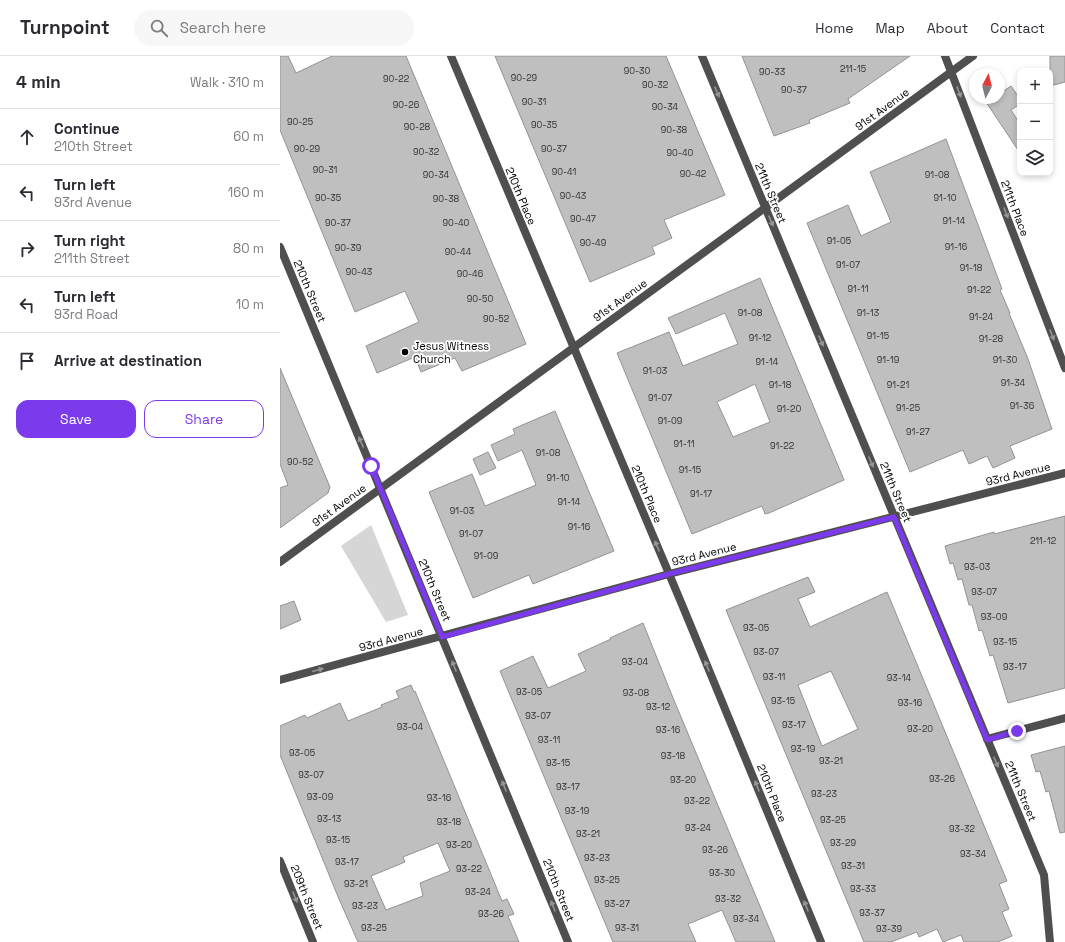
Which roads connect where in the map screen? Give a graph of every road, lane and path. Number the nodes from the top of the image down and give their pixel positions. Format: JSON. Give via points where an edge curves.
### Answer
{"nodes":[{"id":1,"x":451,"y":56,"type":"edge"},
{"id":2,"x":702,"y":56,"type":"edge"},
{"id":3,"x":944,"y":56,"type":"edge"},
{"id":4,"x":974,"y":56,"type":"edge"},
{"id":5,"x":952,"y":72,"type":"junction"},
{"id":6,"x":765,"y":208,"type":"junction"},
{"id":7,"x":280,"y":247,"type":"edge"},
{"id":8,"x":573,"y":349,"type":"junction"},
{"id":9,"x":1065,"y":368,"type":"edge"},
{"id":10,"x":1065,"y":473,"type":"edge"},
{"id":11,"x":380,"y":489,"type":"junction"},
{"id":12,"x":894,"y":517,"type":"junction"},
{"id":13,"x":280,"y":562,"type":"edge"},
{"id":14,"x":669,"y":574,"type":"junction"},
{"id":15,"x":442,"y":637,"type":"junction"},
{"id":16,"x":280,"y":680,"type":"edge"},
{"id":17,"x":1065,"y":718,"type":"edge"},
{"id":18,"x":987,"y":740,"type":"junction"},
{"id":19,"x":280,"y":861,"type":"edge"},
{"id":20,"x":313,"y":942,"type":"edge"},
{"id":21,"x":568,"y":942,"type":"edge"},
{"id":22,"x":821,"y":942,"type":"edge"},
{"id":23,"x":1050,"y":942,"type":"edge"}],
"edges":[{"from":1,"to":8,"type":"street","name":"210th Place"},
{"from":2,"to":6,"type":"street","name":"211th Street","one_way":true},
{"from":3,"to":5,"type":"street","name":"211th Place"},
{"from":4,"to":5,"type":"street","name":"91st Avenue"},
{"from":5,"to":6,"type":"street","name":"91st Avenue"},
{"from":5,"to":9,"type":"street","name":"211th Place","one_way":true},
{"from":6,"to":8,"type":"street","name":"91st Avenue"},
{"from":6,"to":12,"type":"street","name":"211th Street","one_way":true},
{"from":11,"to":7,"type":"street","name":"210th Street","one_way":true},
{"from":8,"to":11,"type":"street","name":"91st Avenue"},
{"from":14,"to":8,"type":"street","name":"210th Place","one_way":true},
{"from":10,"to":12,"type":"street","name":"93rd Avenue"},
{"from":11,"to":13,"type":"street","name":"91st Avenue"},
{"from":11,"to":15,"type":"street","name":"210th Street"},
{"from":12,"to":14,"type":"street","name":"93rd Avenue"},
{"from":12,"to":18,"type":"street","name":"211th Street"},
{"from":14,"to":15,"type":"street","name":"93rd Avenue"},
{"from":22,"to":14,"type":"street","name":"210th Place","one_way":true},
{"from":16,"to":15,"type":"street","name":"93rd Avenue","one_way":true},
{"from":21,"to":15,"type":"street","name":"210th Street","one_way":true},
{"from":17,"to":18,"type":"street"},
{"from":18,"to":23,"type":"street","name":"211th Street","one_way":true,"via":[[1044,875]]},
{"from":19,"to":20,"type":"street","name":"209th Street","one_way":true}]}
